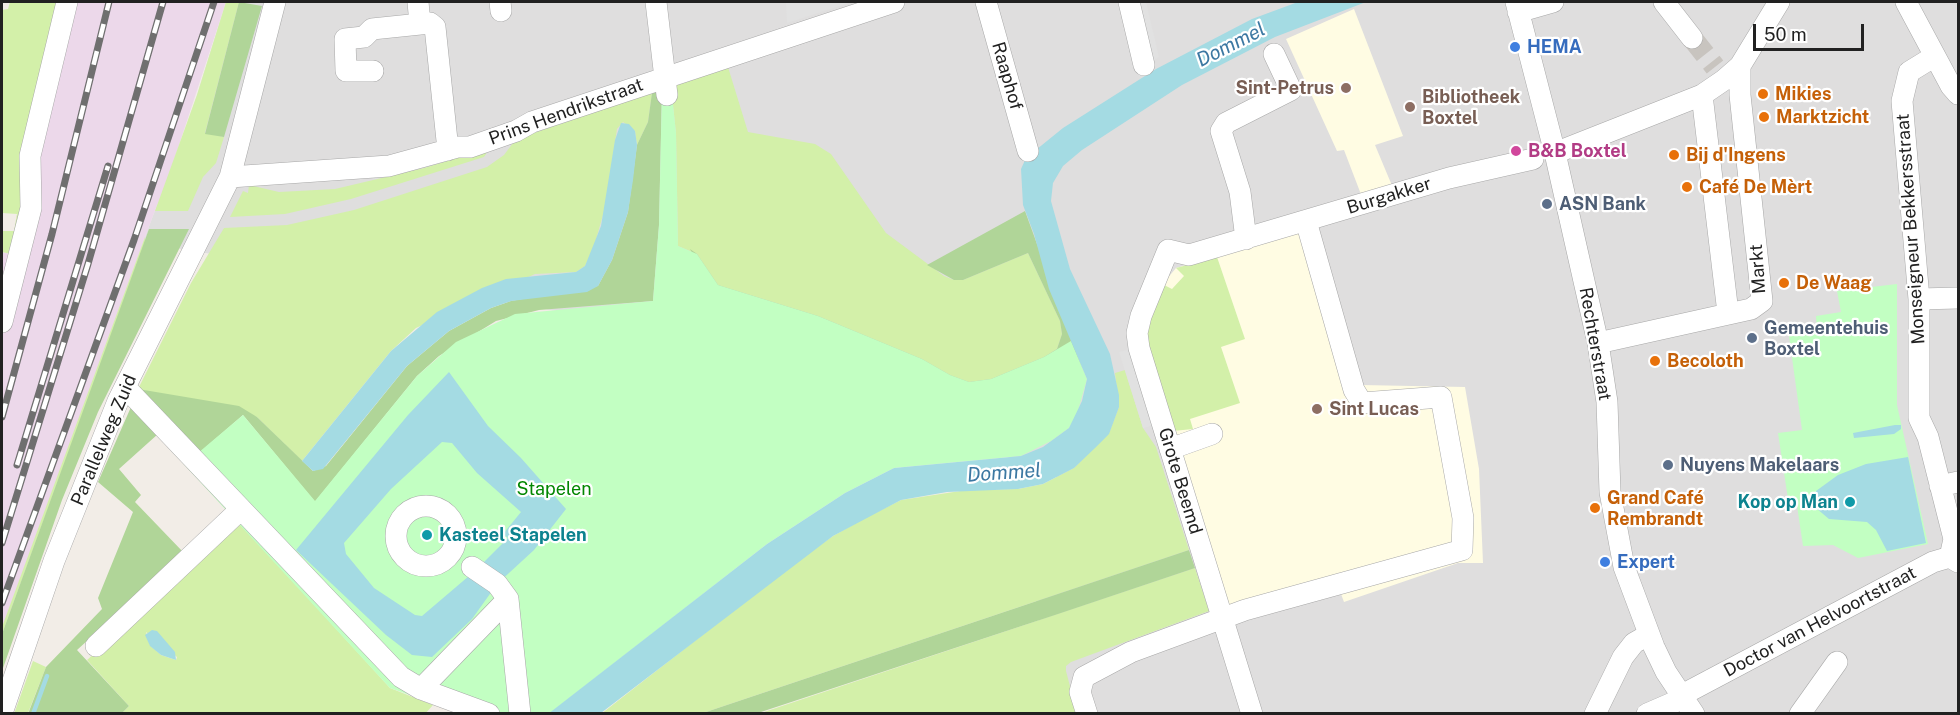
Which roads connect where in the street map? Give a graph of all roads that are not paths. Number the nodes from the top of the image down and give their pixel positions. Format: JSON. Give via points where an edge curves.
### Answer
{"nodes":[{"id":1,"x":67,"y":2,"type":"edge"},
{"id":2,"x":275,"y":2,"type":"edge"},
{"id":3,"x":418,"y":2,"type":"edge"},
{"id":4,"x":656,"y":2,"type":"edge"},
{"id":5,"x":894,"y":2,"type":"edge"},
{"id":6,"x":986,"y":2,"type":"edge"},
{"id":7,"x":1129,"y":2,"type":"edge"},
{"id":8,"x":1553,"y":2,"type":"edge"},
{"id":9,"x":1664,"y":2,"type":"edge"},
{"id":10,"x":1779,"y":2,"type":"edge"},
{"id":11,"x":1906,"y":2,"type":"edge"},
{"id":12,"x":1517,"y":7,"type":"edge"},
{"id":13,"x":420,"y":24,"type":"junction"},
{"id":14,"x":1692,"y":38,"type":"tunnel mouth"},
{"id":15,"x":1274,"y":54,"type":"dead end"},
{"id":16,"x":1935,"y":56,"type":"junction"},
{"id":17,"x":1144,"y":66,"type":"dead end"},
{"id":18,"x":1740,"y":66,"type":"junction"},
{"id":19,"x":373,"y":71,"type":"dead end"},
{"id":20,"x":665,"y":86,"type":"junction"},
{"id":21,"x":1959,"y":94,"type":"edge"},
{"id":22,"x":1702,"y":95,"type":"junction"},
{"id":23,"x":448,"y":150,"type":"junction"},
{"id":24,"x":1028,"y":151,"type":"dead end"},
{"id":25,"x":1555,"y":153,"type":"junction"},
{"id":26,"x":1533,"y":159,"type":"dead end"},
{"id":27,"x":230,"y":177,"type":"junction"},
{"id":28,"x":1306,"y":221,"type":"junction"},
{"id":29,"x":1246,"y":238,"type":"junction"},
{"id":30,"x":1168,"y":250,"type":"joint"},
{"id":31,"x":1959,"y":298,"type":"edge"},
{"id":32,"x":1919,"y":299,"type":"junction"},
{"id":33,"x":1728,"y":313,"type":"junction"},
{"id":34,"x":2,"y":322,"type":"edge"},
{"id":35,"x":1598,"y":343,"type":"junction"},
{"id":36,"x":125,"y":387,"type":"junction"},
{"id":37,"x":1212,"y":434,"type":"dead end"},
{"id":38,"x":1170,"y":449,"type":"junction"},
{"id":39,"x":1949,"y":484,"type":"edge"},
{"id":40,"x":240,"y":509,"type":"junction"},
{"id":41,"x":1954,"y":559,"type":"edge"},
{"id":42,"x":465,"y":563,"type":"dead end"},
{"id":43,"x":503,"y":592,"type":"junction"},
{"id":44,"x":1223,"y":618,"type":"junction"},
{"id":45,"x":1648,"y":635,"type":"junction"},
{"id":46,"x":96,"y":646,"type":"dead end"},
{"id":47,"x":1837,"y":662,"type":"dead end"},
{"id":48,"x":421,"y":689,"type":"junction"},
{"id":49,"x":1686,"y":702,"type":"edge"},
{"id":50,"x":2,"y":713,"type":"edge"},
{"id":51,"x":489,"y":714,"type":"edge"},
{"id":52,"x":520,"y":714,"type":"edge"},
{"id":53,"x":1087,"y":714,"type":"edge"},
{"id":54,"x":1252,"y":714,"type":"edge"},
{"id":55,"x":1595,"y":714,"type":"edge"},
{"id":56,"x":1647,"y":714,"type":"edge"},
{"id":57,"x":1800,"y":714,"type":"edge"}],
"edges":[{"from":1,"to":34,"type":"street","via":[[30,156],[31,208]]},
{"from":2,"to":27,"type":"street","name":"Parallelweg Zuid"},
{"from":3,"to":13,"type":"street"},
{"from":4,"to":20,"type":"street"},
{"from":5,"to":20,"type":"street","name":"Prins Hendrikstraat"},
{"from":6,"to":24,"type":"street","name":"Raaphof"},
{"from":7,"to":17,"type":"street"},
{"from":8,"to":12,"type":"street"},
{"from":9,"to":14,"type":"street"},
{"from":10,"to":18,"type":"street"},
{"from":11,"to":16,"type":"street"},
{"from":12,"to":25,"type":"street","name":"Rechterstraat"},
{"from":13,"to":19,"type":"street","via":[[372,29],[364,37],[345,39],[346,71]]},
{"from":13,"to":23,"type":"street","via":[[429,23],[438,33]]},
{"from":15,"to":29,"type":"street","via":[[1291,90],[1226,123],[1221,131],[1240,192]]},
{"from":16,"to":21,"type":"street"},
{"from":16,"to":32,"type":"street","name":"Monseigneur Bekkersstraat","via":[[1909,72],[1902,101]]},
{"from":18,"to":22,"type":"street","via":[[1720,74]]},
{"from":18,"to":33,"type":"street","name":"Markt","via":[[1762,302],[1751,309]]},
{"from":20,"to":23,"type":"street","name":"Prins Hendrikstraat","via":[[531,122],[504,136]]},
{"from":22,"to":25,"type":"street"},
{"from":22,"to":33,"type":"street","name":"Markt"},
{"from":23,"to":27,"type":"street","name":"Prins Hendrikstraat","via":[[389,166]]},
{"from":25,"to":35,"type":"street","name":"Rechterstraat"},
{"from":26,"to":28,"type":"street","name":"Burgakker","via":[[1449,178]]},
{"from":27,"to":36,"type":"street","name":"Parallelweg Zuid"},
{"from":28,"to":29,"type":"street","name":"Burgakker"},
{"from":28,"to":44,"type":"street","via":[[1354,390],[1362,403],[1441,397],[1463,518],[1461,550]]},
{"from":29,"to":30,"type":"street","name":"Burgakker","via":[[1189,255]]},
{"from":30,"to":38,"type":"street","name":"Grote Beemd","via":[[1137,333]]},
{"from":31,"to":32,"type":"street"},
{"from":32,"to":39,"type":"street","name":"Monseigneur Bekkersstraat","via":[[1919,418]]},
{"from":33,"to":35,"type":"street"},
{"from":35,"to":45,"type":"street","name":"Rechterstraat","via":[[1607,402],[1610,492],[1624,567]]},
{"from":36,"to":40,"type":"street"},
{"from":36,"to":50,"type":"street","name":"Parallelweg Zuid","via":[[54,561]]},
{"from":37,"to":38,"type":"street"},
{"from":38,"to":44,"type":"street","name":"Grote Beemd"},
{"from":39,"to":41,"type":"street","name":"Monseigneur Bekkersstraat"},
{"from":40,"to":46,"type":"street"},
{"from":40,"to":48,"type":"street","via":[[401,677]]},
{"from":41,"to":49,"type":"street","name":"Doctor van Helvoortstraat","via":[[1933,562],[1787,639],[1714,678]]},
{"from":42,"to":43,"type":"street"},
{"from":43,"to":48,"type":"street"},
{"from":43,"to":52,"type":"street"},
{"from":44,"to":53,"type":"street","via":[[1131,652],[1090,672],[1081,683],[1080,692]]},
{"from":44,"to":54,"type":"street","name":"Grote Beemd"},
{"from":45,"to":49,"type":"street","name":"Rechterstraat"},
{"from":45,"to":55,"type":"street","via":[[1634,643],[1623,657]]},
{"from":47,"to":57,"type":"street"},
{"from":48,"to":51,"type":"street"},
{"from":49,"to":56,"type":"street","name":"Doctor van Helvoortstraat"}]}
